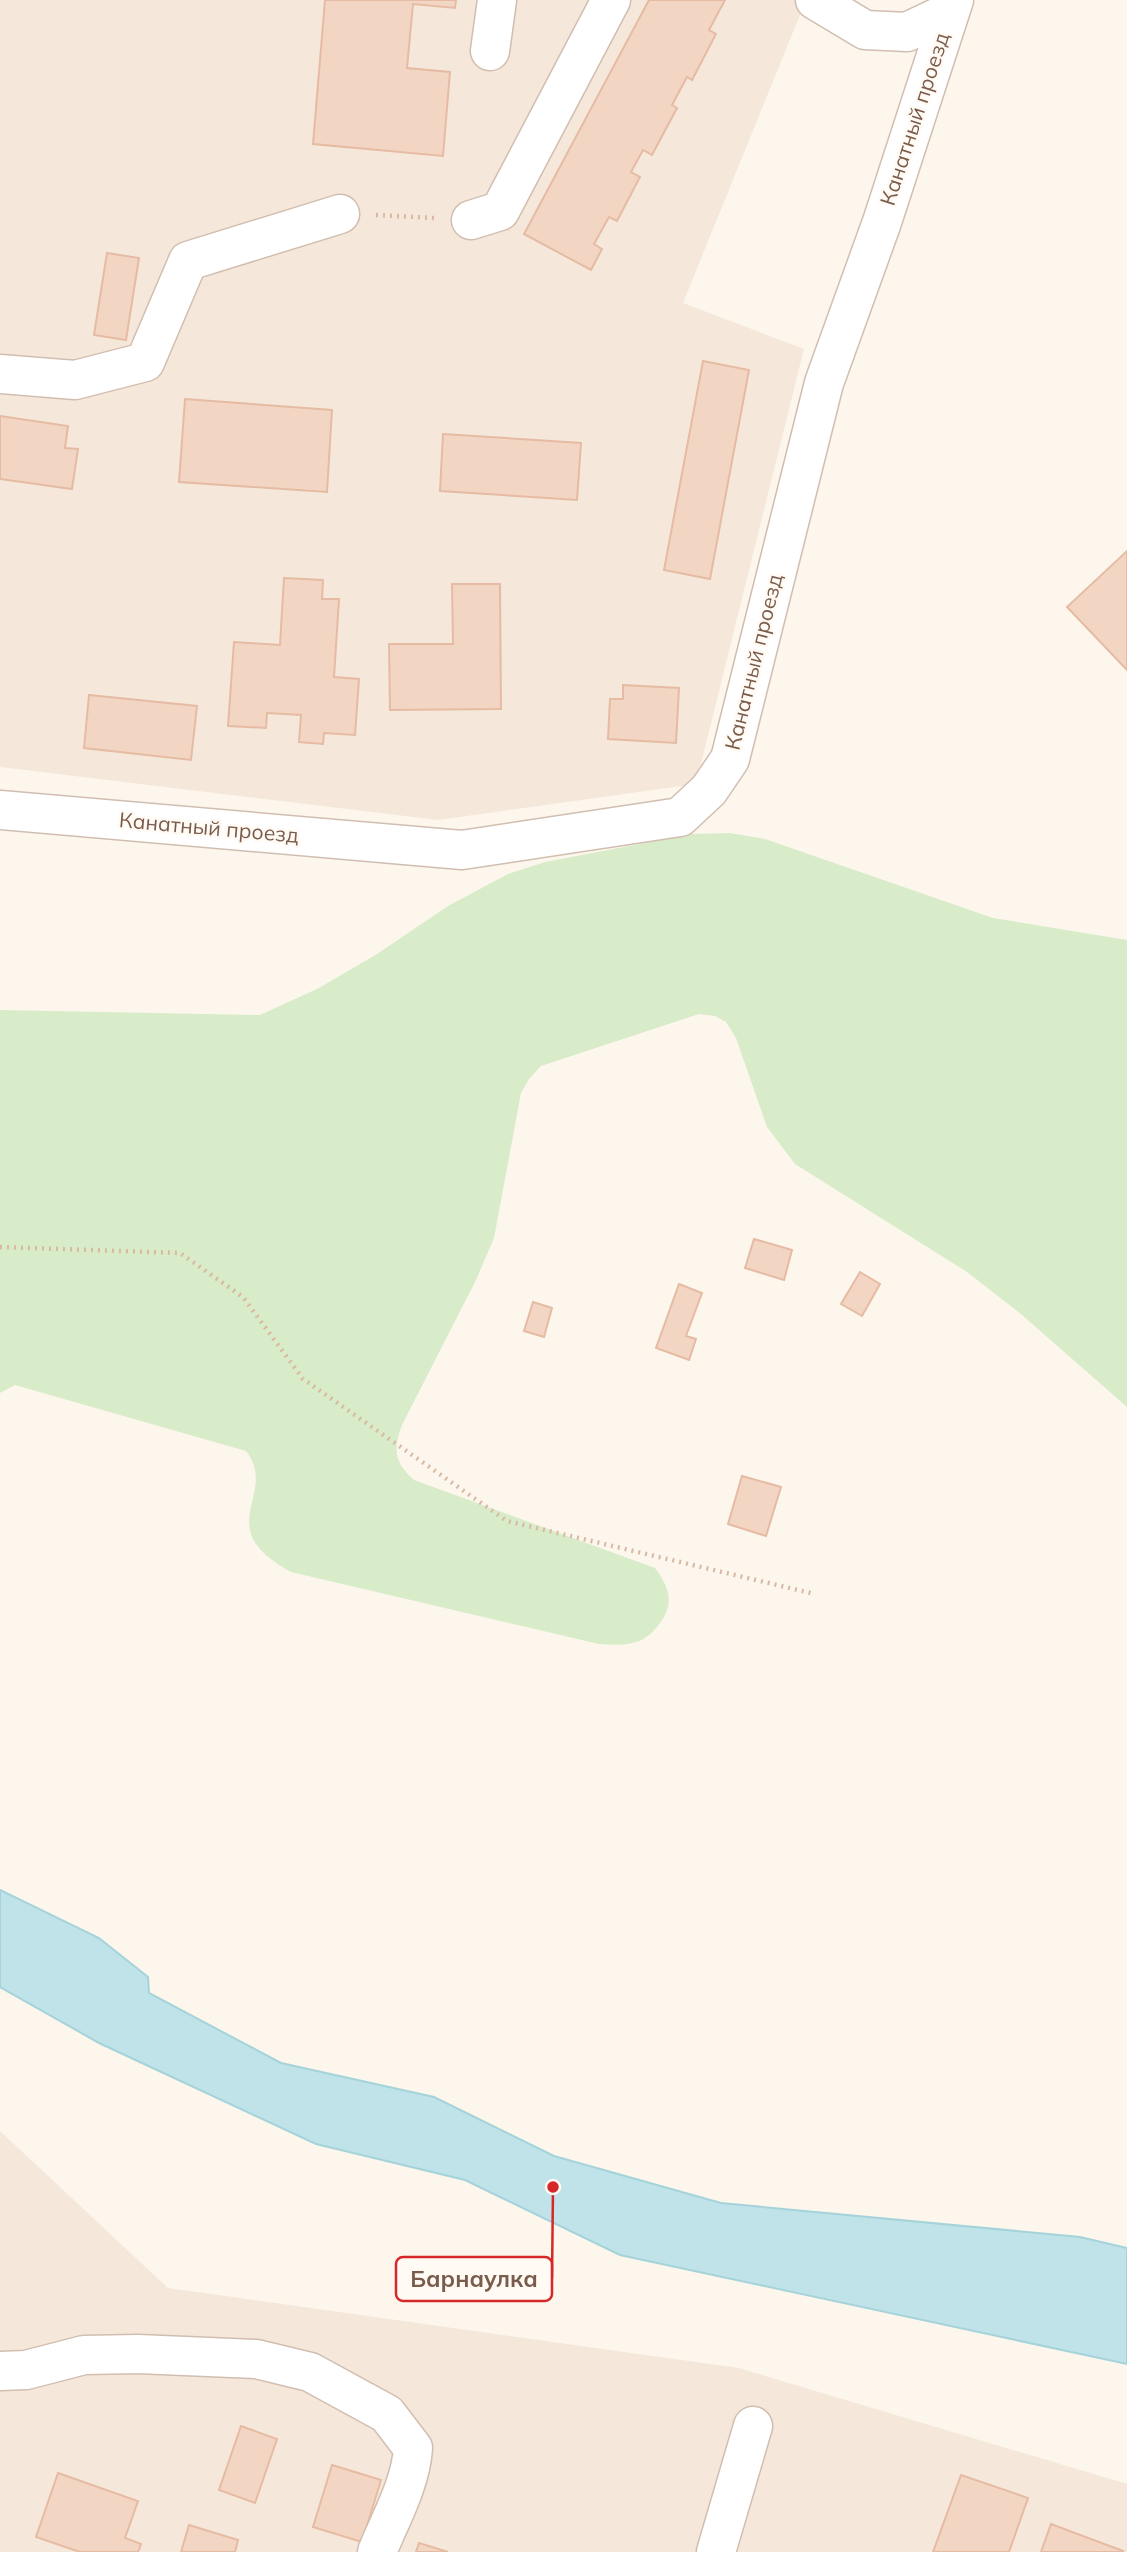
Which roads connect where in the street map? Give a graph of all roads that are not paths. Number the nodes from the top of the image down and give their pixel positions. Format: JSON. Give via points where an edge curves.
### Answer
{"nodes":[{"id":1,"x":497,"y":0,"type":"edge"},
{"id":2,"x":611,"y":0,"type":"edge"},
{"id":3,"x":815,"y":0,"type":"edge"},
{"id":4,"x":952,"y":6,"type":"edge"},
{"id":5,"x":490,"y":51,"type":"dead end"},
{"id":6,"x":341,"y":214,"type":"road end"},
{"id":7,"x":471,"y":220,"type":"road end"},
{"id":8,"x":0,"y":374,"type":"edge"},
{"id":9,"x":0,"y":810,"type":"edge"},
{"id":10,"x":0,"y":2371,"type":"edge"},
{"id":11,"x":754,"y":2426,"type":"dead end"},
{"id":12,"x":377,"y":2552,"type":"edge"},
{"id":13,"x":716,"y":2552,"type":"edge"}],
"edges":[{"from":1,"to":5,"type":"street"},
{"from":2,"to":7,"type":"street","via":[[500,211]]},
{"from":3,"to":4,"type":"street","via":[[864,30],[907,32]]},
{"from":4,"to":9,"type":"street","name":"Канатный проезд","via":[[824,383],[730,759],[709,790],[680,817],[462,850]]},
{"from":6,"to":8,"type":"street","via":[[188,261],[145,362],[75,380]]},
{"from":10,"to":12,"type":"street","via":[[26,2370],[84,2355],[138,2354],[256,2358],[310,2372],[387,2414],[413,2448]]},
{"from":11,"to":13,"type":"street"}]}
